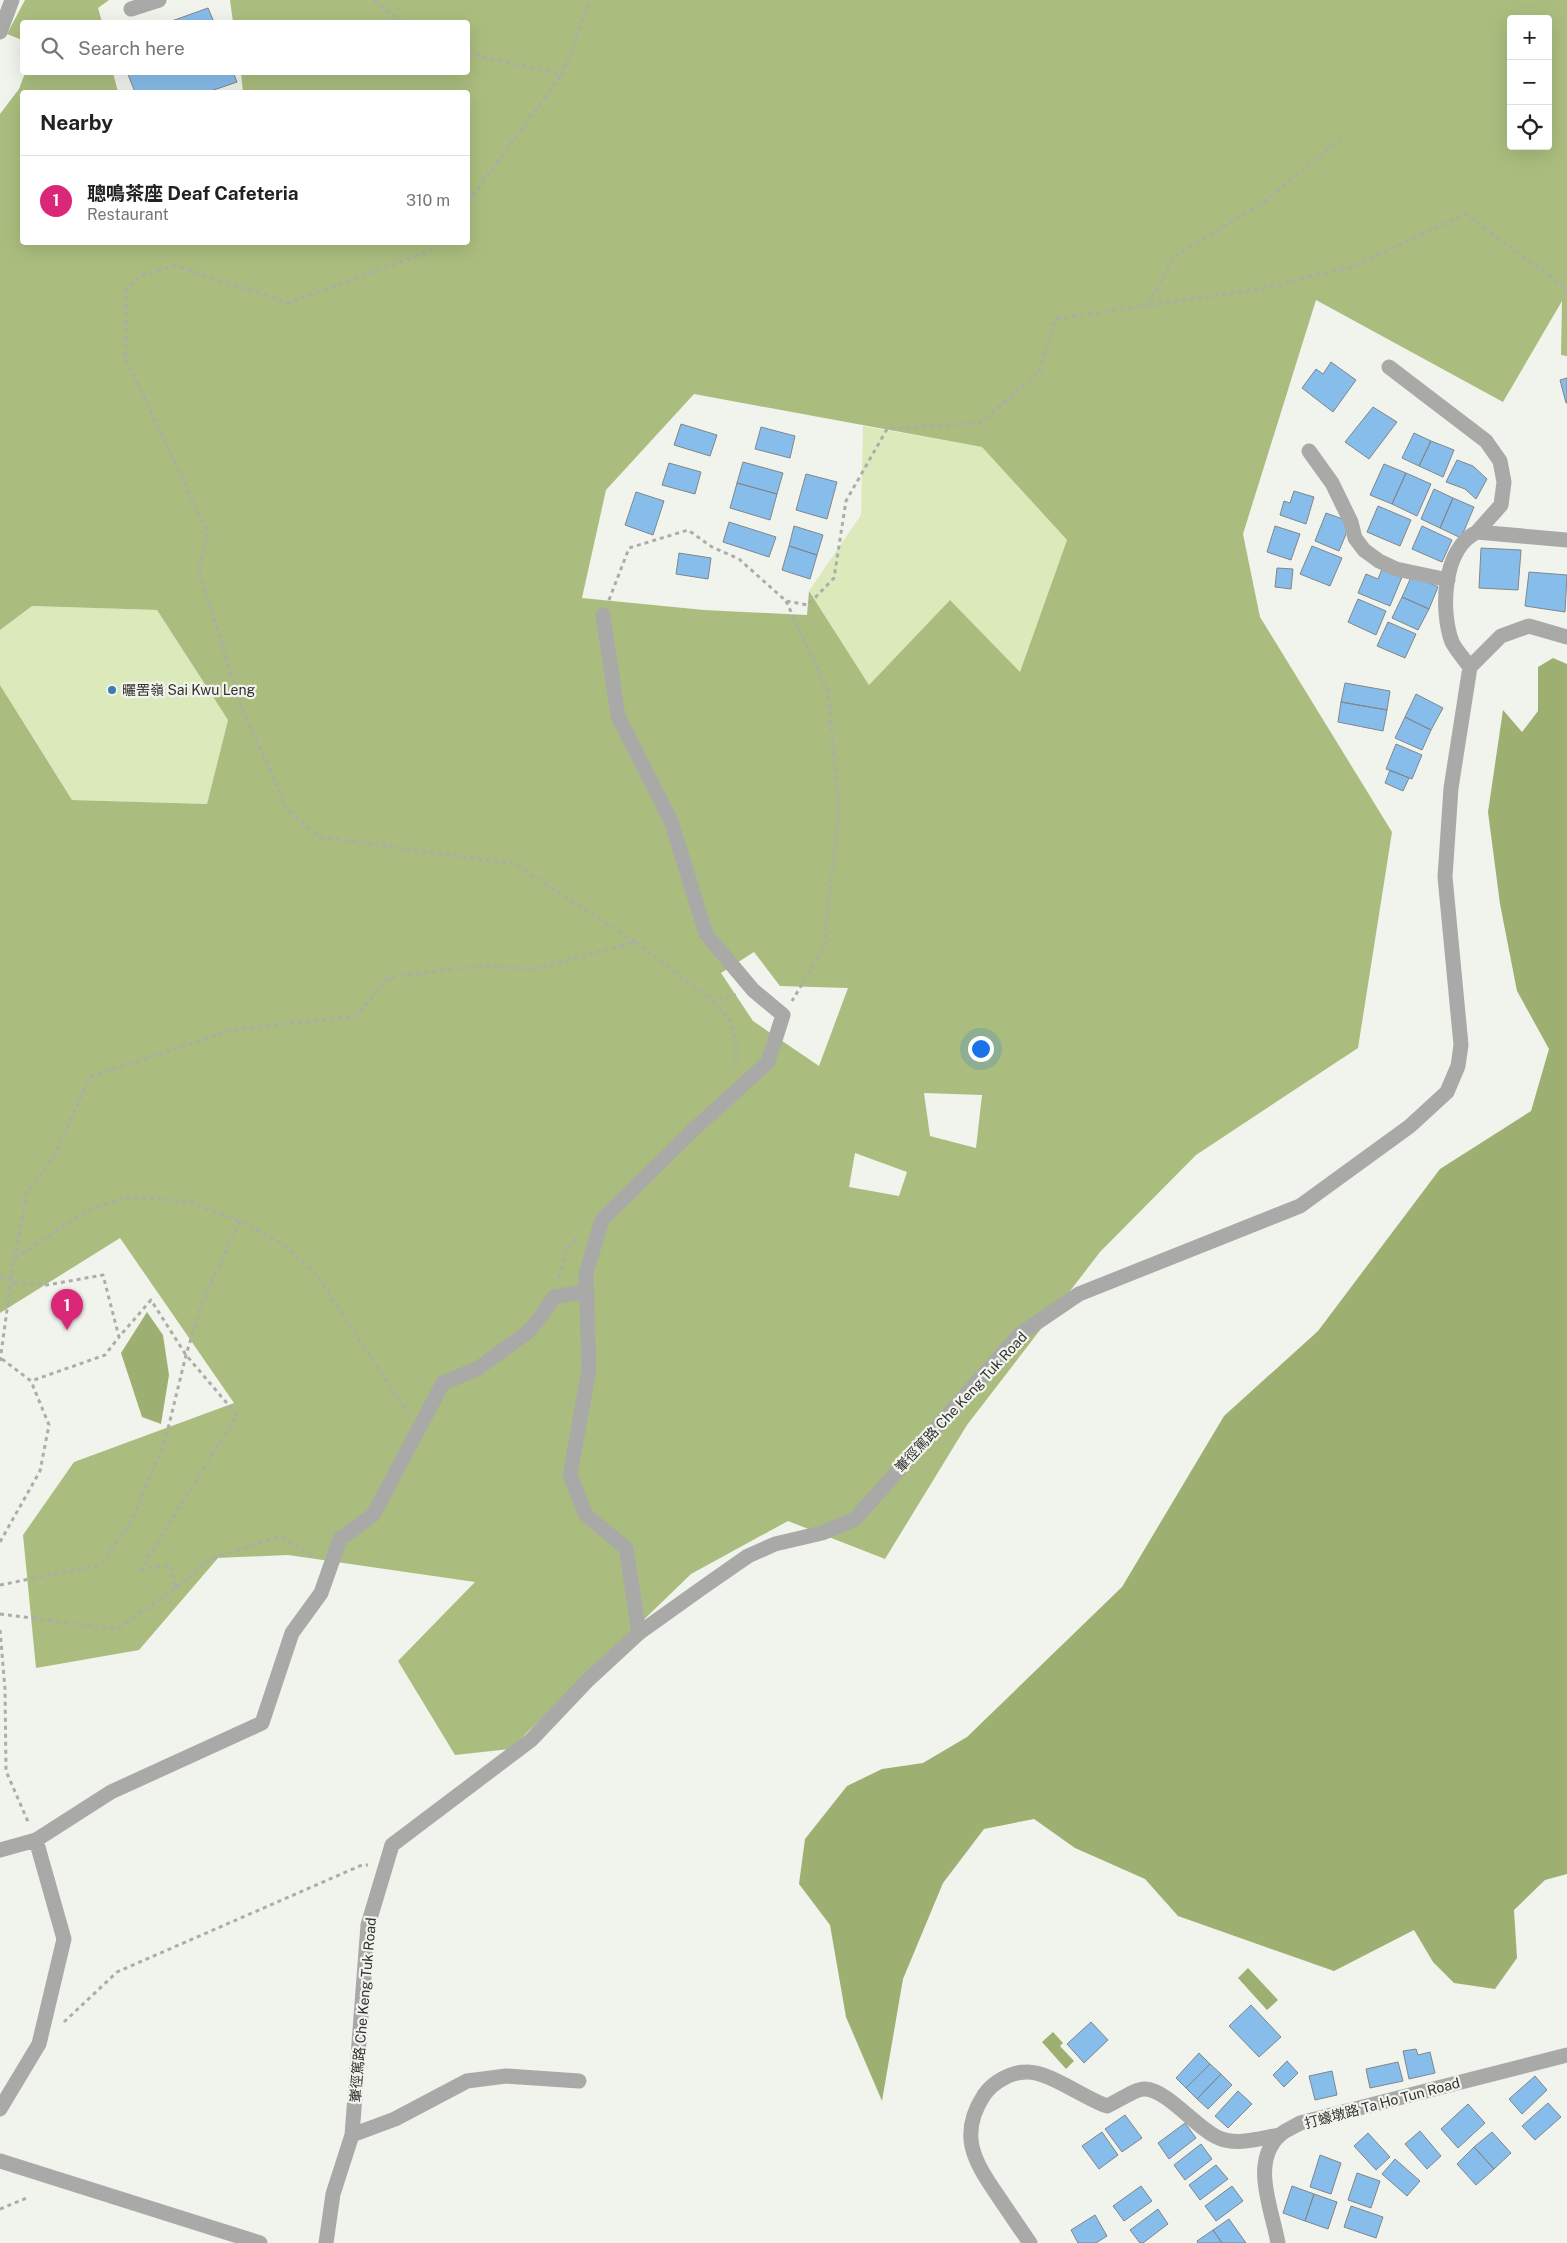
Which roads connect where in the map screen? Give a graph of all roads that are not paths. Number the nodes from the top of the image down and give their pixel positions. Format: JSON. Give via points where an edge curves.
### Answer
{"nodes":[{"id":1,"x":12,"y":0,"type":"edge"},
{"id":2,"x":159,"y":0,"type":"edge"},
{"id":3,"x":131,"y":10,"type":"dead end"},
{"id":4,"x":0,"y":32,"type":"edge"},
{"id":5,"x":1389,"y":366,"type":"dead end"},
{"id":6,"x":1309,"y":451,"type":"dead end"},
{"id":7,"x":1477,"y":532,"type":"junction"},
{"id":8,"x":1567,"y":540,"type":"edge"},
{"id":9,"x":1448,"y":580,"type":"junction"},
{"id":10,"x":603,"y":615,"type":"road end"},
{"id":11,"x":1567,"y":637,"type":"edge"},
{"id":12,"x":1470,"y":667,"type":"junction"},
{"id":13,"x":587,"y":1291,"type":"junction"},
{"id":14,"x":639,"y":1633,"type":"junction"},
{"id":15,"x":36,"y":1840,"type":"junction"},
{"id":16,"x":0,"y":1850,"type":"edge"},
{"id":17,"x":1567,"y":2055,"type":"edge"},
{"id":18,"x":579,"y":2081,"type":"dead end"},
{"id":19,"x":0,"y":2109,"type":"edge"},
{"id":20,"x":352,"y":2135,"type":"junction"},
{"id":21,"x":1280,"y":2135,"type":"junction"},
{"id":22,"x":0,"y":2161,"type":"edge"},
{"id":23,"x":260,"y":2243,"type":"edge"},
{"id":24,"x":326,"y":2243,"type":"edge"},
{"id":25,"x":1030,"y":2243,"type":"edge"},
{"id":26,"x":1278,"y":2243,"type":"edge"}],
"edges":[{"from":1,"to":4,"type":"street"},
{"from":2,"to":3,"type":"street"},
{"from":5,"to":7,"type":"street","via":[[1486,441],[1500,462],[1504,482],[1501,505]]},
{"from":6,"to":9,"type":"street","via":[[1332,483],[1355,538],[1364,550],[1396,569]]},
{"from":7,"to":8,"type":"street"},
{"from":7,"to":9,"type":"street","via":[[1457,548]]},
{"from":9,"to":12,"type":"street","via":[[1448,621],[1452,642]]},
{"from":10,"to":13,"type":"street","via":[[618,716],[671,820],[706,934],[753,990],[784,1015],[768,1062],[602,1220],[586,1273]]},
{"from":11,"to":12,"type":"street","via":[[1530,626],[1500,636]]},
{"from":12,"to":14,"type":"street","name":"輋徑篤路 Che Keng Tuk Road","via":[[1447,829],[1445,877],[1461,1045],[1458,1066],[1447,1092],[1410,1126],[1300,1206],[1079,1294],[1049,1314],[1020,1334],[854,1519],[822,1533],[775,1544],[748,1556]]},
{"from":13,"to":14,"type":"street","via":[[588,1369],[570,1475],[586,1515],[626,1548]]},
{"from":13,"to":15,"type":"street","via":[[554,1297],[528,1332],[476,1369],[443,1383],[373,1514],[340,1539],[321,1593],[292,1633],[262,1723],[111,1792]]},
{"from":14,"to":20,"type":"street","name":"輋徑篤路 Che Keng Tuk Road","via":[[531,1740],[392,1844],[368,1924]]},
{"from":15,"to":16,"type":"street"},
{"from":15,"to":19,"type":"street","via":[[64,1939],[40,2044]]},
{"from":17,"to":21,"type":"street","name":"打蠔墩路 Ta Ho Tun Road","via":[[1300,2123]]},
{"from":18,"to":20,"type":"street","via":[[506,2076],[468,2081],[395,2119]]},
{"from":20,"to":24,"type":"street","name":"輋徑篤路 Che Keng Tuk Road","via":[[334,2194]]},
{"from":21,"to":25,"type":"street","via":[[1243,2142],[1218,2138],[1157,2092],[1144,2088],[1107,2106],[1041,2074],[1013,2074],[986,2092],[976,2107],[971,2125],[971,2144],[975,2161]]},
{"from":21,"to":26,"type":"street","name":"打蠔墩路 Ta Ho Tun Road","via":[[1266,2154],[1264,2177]]},
{"from":22,"to":23,"type":"street"}]}
